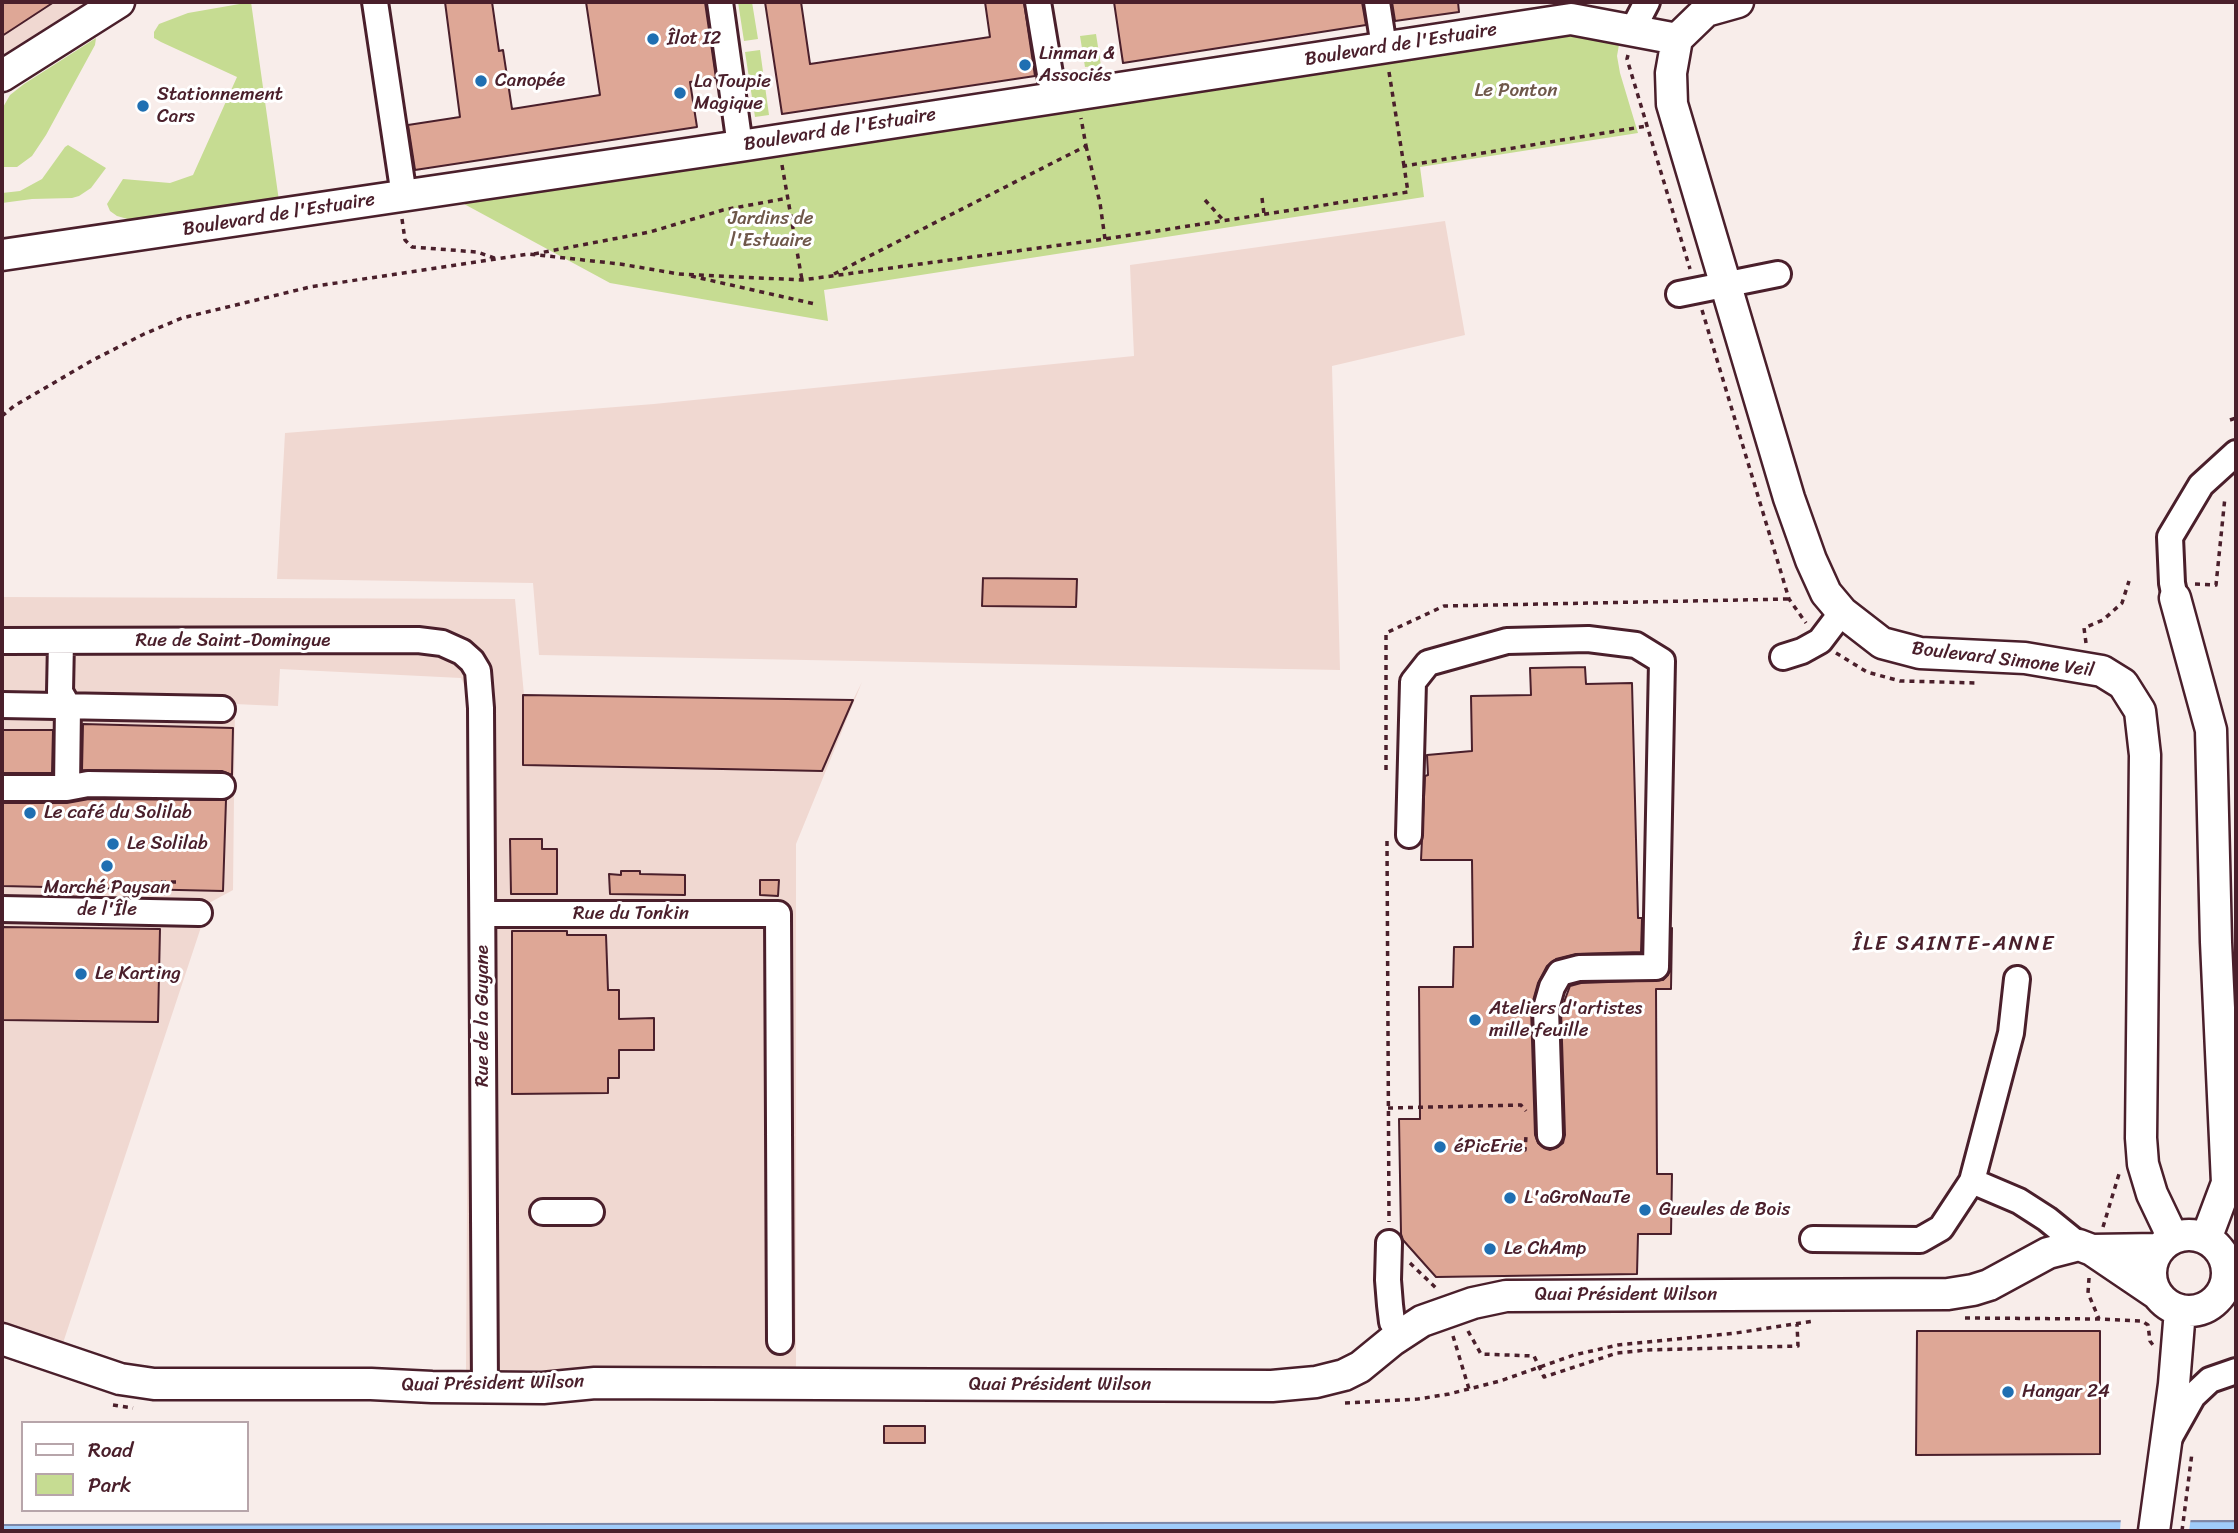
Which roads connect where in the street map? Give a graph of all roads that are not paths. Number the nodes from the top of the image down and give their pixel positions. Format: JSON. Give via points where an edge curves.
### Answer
{"nodes":[{"id":1,"x":119,"y":2,"type":"edge"},
{"id":2,"x":375,"y":2,"type":"edge"},
{"id":3,"x":720,"y":2,"type":"edge"},
{"id":4,"x":1038,"y":2,"type":"edge"},
{"id":5,"x":1377,"y":2,"type":"edge"},
{"id":6,"x":1647,"y":2,"type":"edge"},
{"id":7,"x":1738,"y":2,"type":"edge"},
{"id":8,"x":1633,"y":29,"type":"junction"},
{"id":9,"x":1677,"y":39,"type":"junction"},
{"id":10,"x":1384,"y":47,"type":"junction"},
{"id":11,"x":2,"y":76,"type":"edge"},
{"id":12,"x":1065,"y":96,"type":"junction"},
{"id":13,"x":740,"y":146,"type":"junction"},
{"id":14,"x":404,"y":196,"type":"junction"},
{"id":15,"x":2,"y":255,"type":"edge"},
{"id":16,"x":1778,"y":274,"type":"dead end"},
{"id":17,"x":1726,"y":283,"type":"junction"},
{"id":18,"x":1679,"y":294,"type":"dead end"},
{"id":19,"x":2232,"y":456,"type":"edge"},
{"id":20,"x":2173,"y":591,"type":"joint"},
{"id":21,"x":1842,"y":612,"type":"junction"},
{"id":22,"x":2,"y":641,"type":"edge"},
{"id":23,"x":61,"y":641,"type":"junction"},
{"id":24,"x":461,"y":652,"type":"joint"},
{"id":25,"x":1783,"y":657,"type":"dead end"},
{"id":26,"x":2,"y":705,"type":"edge"},
{"id":27,"x":68,"y":706,"type":"junction"},
{"id":28,"x":222,"y":709,"type":"dead end"},
{"id":29,"x":222,"y":786,"type":"dead end"},
{"id":30,"x":2,"y":788,"type":"edge"},
{"id":31,"x":67,"y":788,"type":"junction"},
{"id":32,"x":1398,"y":835,"type":"road end"},
{"id":33,"x":2,"y":909,"type":"edge"},
{"id":34,"x":199,"y":913,"type":"dead end"},
{"id":35,"x":483,"y":914,"type":"junction"},
{"id":36,"x":2017,"y":979,"type":"dead end"},
{"id":37,"x":1538,"y":1134,"type":"road end"},
{"id":38,"x":1972,"y":1181,"type":"junction"},
{"id":39,"x":544,"y":1212,"type":"dead end"},
{"id":40,"x":591,"y":1212,"type":"dead end"},
{"id":41,"x":1813,"y":1239,"type":"dead end"},
{"id":42,"x":2206,"y":1239,"type":"junction"},
{"id":43,"x":1389,"y":1243,"type":"road end"},
{"id":44,"x":2166,"y":1243,"type":"junction"},
{"id":45,"x":2087,"y":1256,"type":"junction"},
{"id":46,"x":2168,"y":1302,"type":"junction"},
{"id":47,"x":1401,"y":1334,"type":"junction"},
{"id":48,"x":2,"y":1339,"type":"edge"},
{"id":49,"x":780,"y":1341,"type":"dead end"},
{"id":50,"x":2236,"y":1371,"type":"edge"},
{"id":51,"x":485,"y":1387,"type":"junction"},
{"id":52,"x":2165,"y":1447,"type":"junction"},
{"id":53,"x":2154,"y":1531,"type":"edge"}],
"edges":[{"from":1,"to":11,"type":"main road"},
{"from":2,"to":14,"type":"street"},
{"from":3,"to":13,"type":"street"},
{"from":4,"to":12,"type":"street"},
{"from":5,"to":10,"type":"street"},
{"from":6,"to":8,"type":"street"},
{"from":7,"to":9,"type":"main road","via":[[1706,11]]},
{"from":8,"to":9,"type":"main road","name":"Boulevard de l'Estuaire"},
{"from":8,"to":10,"type":"main road","name":"Boulevard de l'Estuaire","via":[[1571,19]]},
{"from":9,"to":17,"type":"main road","name":"Boulevard Simone Veil","via":[[1672,104]]},
{"from":10,"to":12,"type":"main road","name":"Boulevard de l'Estuaire"},
{"from":12,"to":13,"type":"main road","name":"Boulevard de l'Estuaire"},
{"from":13,"to":14,"type":"main road","name":"Boulevard de l'Estuaire"},
{"from":14,"to":15,"type":"main road","name":"Boulevard de l'Estuaire"},
{"from":16,"to":17,"type":"street"},
{"from":17,"to":18,"type":"street"},
{"from":17,"to":21,"type":"main road","name":"Boulevard Simone Veil","via":[[1811,560],[1826,593]]},
{"from":19,"to":20,"type":"street","via":[[2201,485],[2170,537]]},
{"from":20,"to":42,"type":"main road","via":[[2211,730],[2227,1183]]},
{"from":21,"to":25,"type":"street","via":[[1820,641]]},
{"from":21,"to":44,"type":"main road","name":"Boulevard Simone Veil","via":[[1882,643],[1920,653],[2025,658],[2102,671],[2123,684],[2140,711],[2145,755],[2141,1138],[2143,1164]]},
{"from":22,"to":23,"type":"street","name":"Rue de Saint-Domingue"},
{"from":23,"to":24,"type":"street","name":"Rue de Saint-Domingue","via":[[418,640],[442,643]]},
{"from":23,"to":27,"type":"street","via":[[61,692]]},
{"from":24,"to":35,"type":"street","name":"Rue de la Guyane","via":[[478,671],[481,689]]},
{"from":26,"to":27,"type":"street"},
{"from":27,"to":28,"type":"street"},
{"from":27,"to":31,"type":"street"},
{"from":29,"to":31,"type":"street","via":[[88,784]]},
{"from":30,"to":31,"type":"street"},
{"from":32,"to":37,"type":"street","via":[[1413,682],[1428,663],[1507,641],[1588,639],[1636,645],[1662,660],[1656,967],[1579,968],[1560,973],[1546,1007]]},
{"from":33,"to":34,"type":"street"},
{"from":35,"to":49,"type":"street","name":"Rue du Tonkin","via":[[778,914]]},
{"from":35,"to":51,"type":"street","name":"Rue de la Guyane"},
{"from":36,"to":38,"type":"street","via":[[2011,1033]]},
{"from":38,"to":41,"type":"street","via":[[1941,1228],[1920,1240]]},
{"from":38,"to":45,"type":"street","via":[[2047,1219]]},
{"from":39,"to":40,"type":"street"},
{"from":42,"to":44,"type":"main road","via":[[2193,1235]]},
{"from":42,"to":46,"type":"main road","via":[[2224,1259],[2227,1273],[2217,1298],[2194,1310]]},
{"from":43,"to":47,"type":"street","via":[[1392,1322]]},
{"from":44,"to":45,"type":"main road","name":"Quai Président Wilson"},
{"from":44,"to":46,"type":"main road","via":[[2150,1271],[2152,1283]]},
{"from":45,"to":46,"type":"main road"},
{"from":45,"to":47,"type":"main road","name":"Quai Président Wilson","via":[[2048,1253],[1989,1285],[1948,1294],[1494,1297],[1422,1321]]},
{"from":46,"to":52,"type":"main road","via":[[2174,1384]]},
{"from":47,"to":51,"type":"main road","name":"Quai Président Wilson","via":[[1344,1375],[1272,1386],[595,1383]]},
{"from":48,"to":51,"type":"main road","name":"Quai Président Wilson","via":[[120,1380],[154,1384]]},
{"from":50,"to":52,"type":"street","via":[[2210,1380],[2193,1395]]},
{"from":52,"to":53,"type":"main road"}]}
